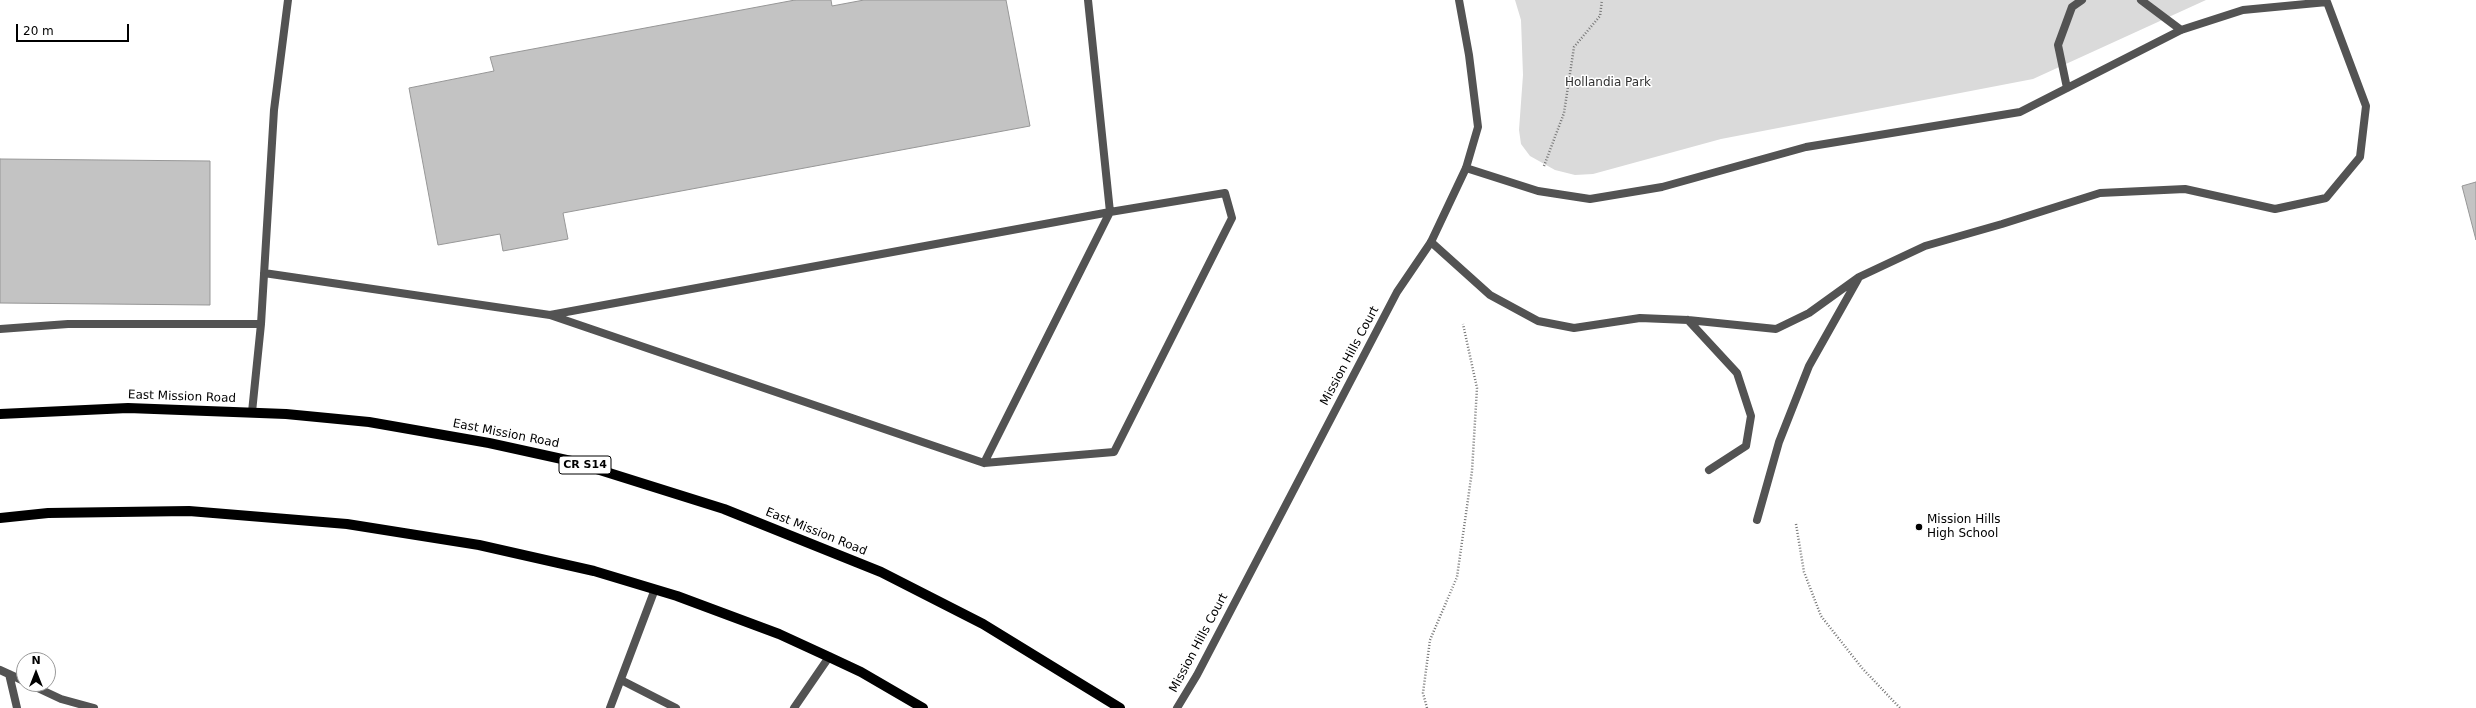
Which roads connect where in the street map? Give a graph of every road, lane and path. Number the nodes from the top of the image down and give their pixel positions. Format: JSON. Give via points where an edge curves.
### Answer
{"nodes":[{"id":1,"x":288,"y":0,"type":"edge"},
{"id":2,"x":1088,"y":0,"type":"edge"},
{"id":3,"x":1459,"y":0,"type":"edge"},
{"id":4,"x":1602,"y":0,"type":"edge"},
{"id":5,"x":2082,"y":0,"type":"edge"},
{"id":6,"x":2141,"y":0,"type":"edge"},
{"id":7,"x":2181,"y":30,"type":"junction"},
{"id":8,"x":2067,"y":88,"type":"junction"},
{"id":9,"x":1544,"y":166,"type":"dead end"},
{"id":10,"x":1466,"y":168,"type":"junction"},
{"id":11,"x":1110,"y":212,"type":"junction"},
{"id":12,"x":1431,"y":242,"type":"junction"},
{"id":13,"x":264,"y":273,"type":"junction"},
{"id":14,"x":1859,"y":277,"type":"junction"},
{"id":15,"x":550,"y":315,"type":"junction"},
{"id":16,"x":1688,"y":320,"type":"junction"},
{"id":17,"x":261,"y":324,"type":"junction"},
{"id":18,"x":1463,"y":324,"type":"dead end"},
{"id":19,"x":0,"y":329,"type":"edge"},
{"id":20,"x":252,"y":412,"type":"junction"},
{"id":21,"x":0,"y":414,"type":"edge"},
{"id":22,"x":984,"y":463,"type":"junction"},
{"id":23,"x":1708,"y":470,"type":"dead end"},
{"id":24,"x":0,"y":518,"type":"edge"},
{"id":25,"x":1757,"y":520,"type":"dead end"},
{"id":26,"x":1796,"y":524,"type":"dead end"},
{"id":27,"x":655,"y":589,"type":"junction"},
{"id":28,"x":829,"y":657,"type":"junction"},
{"id":29,"x":0,"y":670,"type":"edge"},
{"id":30,"x":9,"y":674,"type":"junction"},
{"id":31,"x":16,"y":678,"type":"edge"},
{"id":32,"x":620,"y":680,"type":"junction"},
{"id":33,"x":46,"y":692,"type":"edge"},
{"id":34,"x":17,"y":708,"type":"edge"},
{"id":35,"x":94,"y":708,"type":"edge"},
{"id":36,"x":610,"y":708,"type":"edge"},
{"id":37,"x":676,"y":708,"type":"edge"},
{"id":38,"x":794,"y":708,"type":"edge"},
{"id":39,"x":923,"y":708,"type":"edge"},
{"id":40,"x":1120,"y":708,"type":"edge"},
{"id":41,"x":1177,"y":708,"type":"edge"},
{"id":42,"x":1427,"y":708,"type":"edge"},
{"id":43,"x":1900,"y":708,"type":"edge"}],
"edges":[{"from":1,"to":13,"type":"street","via":[[274,110]]},
{"from":2,"to":11,"type":"street"},
{"from":3,"to":10,"type":"street","name":"Mission Hills Court","via":[[1478,127]]},
{"from":4,"to":9,"type":"path","via":[[1600,16],[1574,46],[1564,113]]},
{"from":5,"to":8,"type":"street","via":[[2072,7],[2058,45]]},
{"from":6,"to":7,"type":"street"},
{"from":7,"to":8,"type":"street"},
{"from":7,"to":14,"type":"street","via":[[2243,10],[2327,2],[2366,106],[2360,157],[2326,198],[2275,209],[2184,189],[2100,192],[1925,246]]},
{"from":8,"to":10,"type":"street","via":[[2020,112],[1806,147],[1662,187],[1590,199],[1538,191]]},
{"from":10,"to":12,"type":"street","name":"Mission Hills Court"},
{"from":11,"to":15,"type":"street"},
{"from":11,"to":22,"type":"street"},
{"from":11,"to":22,"type":"street","via":[[1225,193],[1232,218],[1114,452]]},
{"from":12,"to":16,"type":"street","via":[[1490,296],[1538,321],[1574,328],[1640,318]]},
{"from":12,"to":41,"type":"street","name":"Mission Hills Court","via":[[1397,292],[1197,675]]},
{"from":13,"to":15,"type":"street"},
{"from":13,"to":17,"type":"street"},
{"from":14,"to":16,"type":"street","via":[[1809,313],[1776,329]]},
{"from":14,"to":25,"type":"street","via":[[1809,366],[1779,442]]},
{"from":15,"to":22,"type":"street"},
{"from":16,"to":23,"type":"street","via":[[1737,373],[1751,416],[1746,446]]},
{"from":17,"to":19,"type":"street","via":[[68,324]]},
{"from":17,"to":20,"type":"street"},
{"from":18,"to":42,"type":"path","via":[[1477,388],[1472,471],[1457,577],[1430,640],[1423,693]]},
{"from":20,"to":21,"type":"main road","name":"East Mission Road","number":"CR S14","via":[[128,408]]},
{"from":20,"to":40,"type":"main road","name":"East Mission Road","number":"CR S14","via":[[369,422],[489,443],[571,461],[724,509],[881,572],[983,624]]},
{"from":24,"to":27,"type":"main road","via":[[48,513],[189,511],[347,524],[479,545],[594,571]]},
{"from":26,"to":43,"type":"path","via":[[1804,572],[1821,616],[1862,668]]},
{"from":27,"to":28,"type":"main road","via":[[779,634]]},
{"from":27,"to":32,"type":"street"},
{"from":28,"to":38,"type":"street"},
{"from":28,"to":39,"type":"main road","via":[[861,672]]},
{"from":29,"to":30,"type":"street"},
{"from":30,"to":31,"type":"street"},
{"from":30,"to":34,"type":"street"},
{"from":32,"to":36,"type":"street"},
{"from":32,"to":37,"type":"street"},
{"from":33,"to":35,"type":"street"}]}
